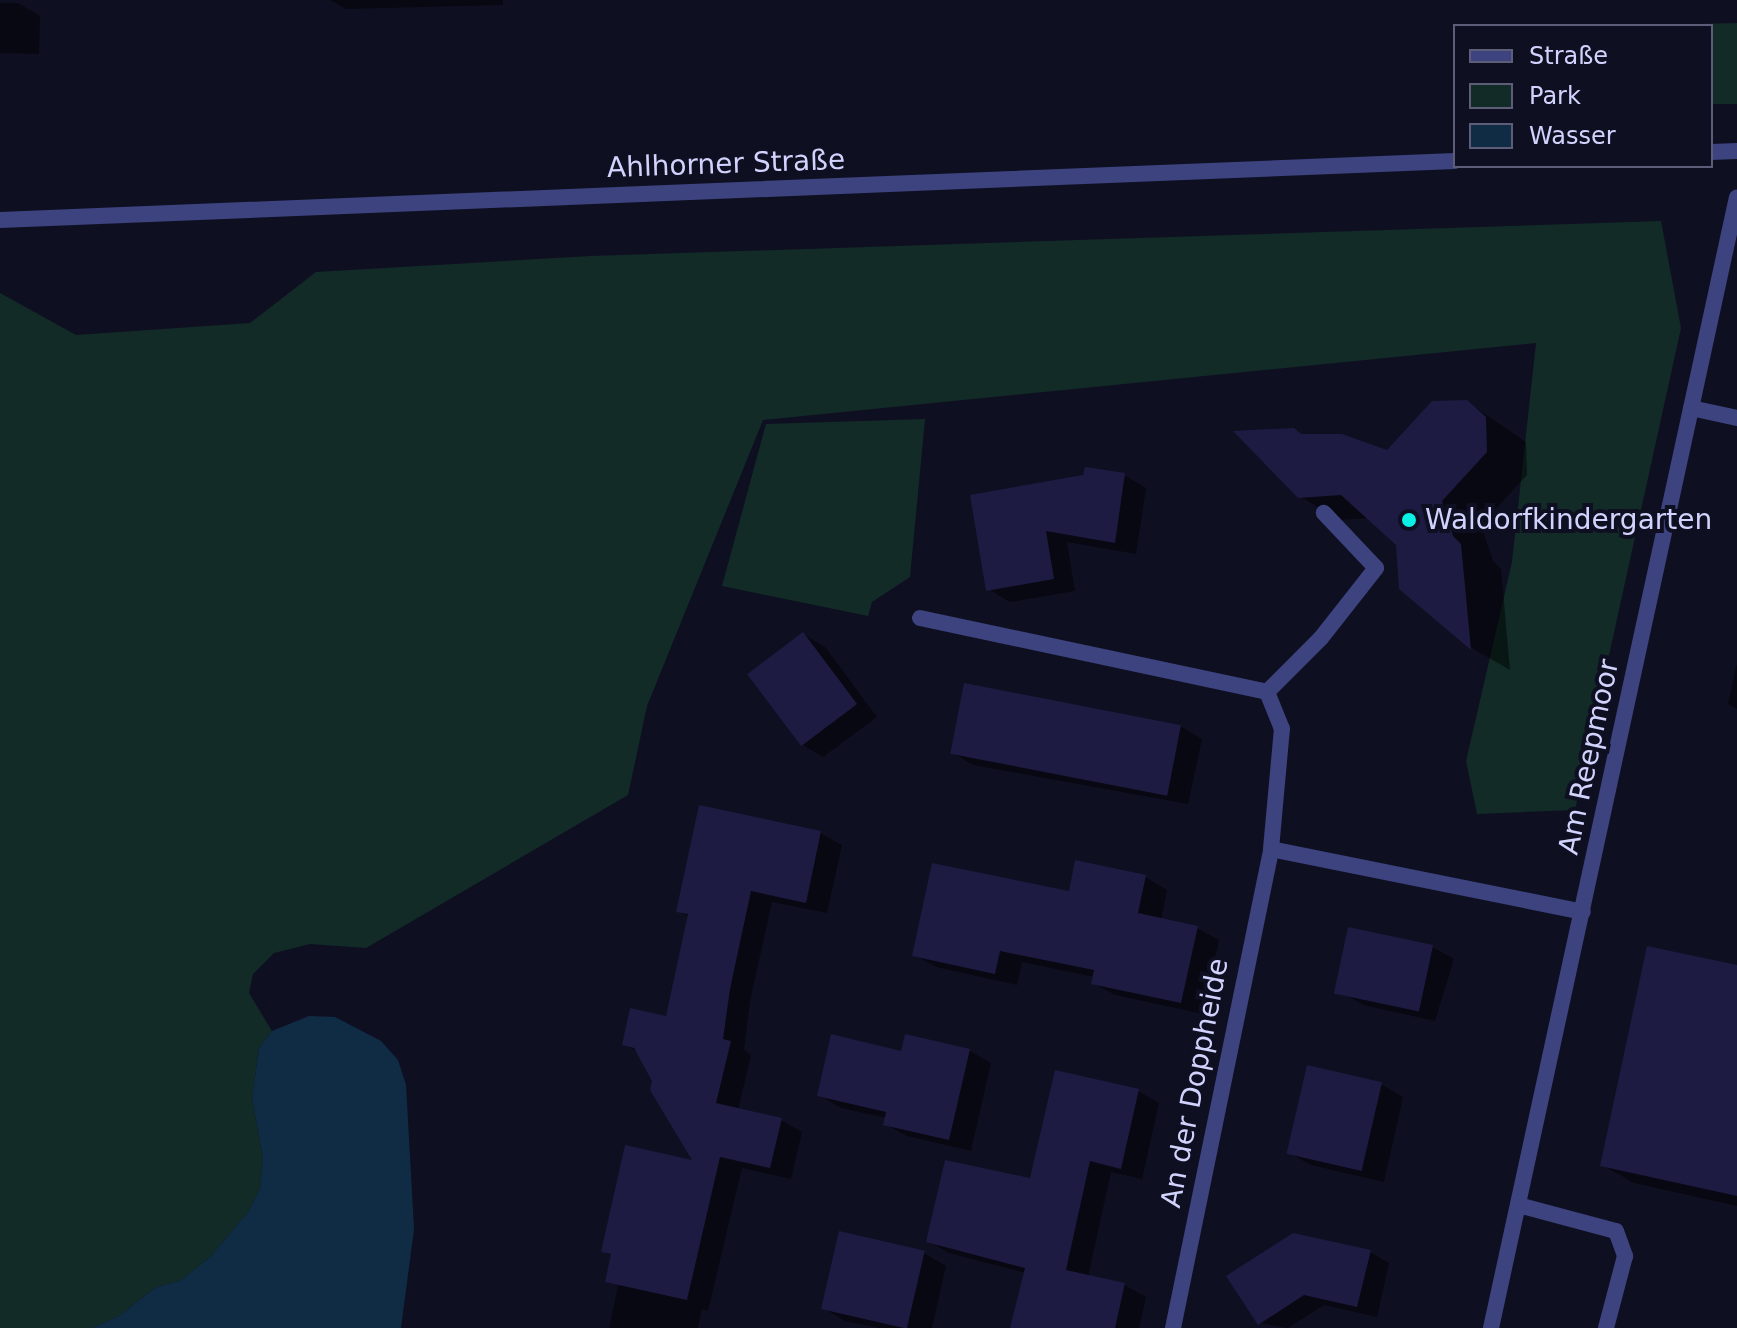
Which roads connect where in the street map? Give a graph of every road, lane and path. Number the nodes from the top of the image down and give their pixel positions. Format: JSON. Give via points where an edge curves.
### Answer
{"nodes":[{"id":1,"x":1737,"y":151,"type":"edge"},
{"id":2,"x":1713,"y":152,"type":"edge"},
{"id":3,"x":1453,"y":161,"type":"edge"},
{"id":4,"x":1737,"y":197,"type":"edge"},
{"id":5,"x":0,"y":220,"type":"edge"},
{"id":6,"x":1691,"y":408,"type":"junction"},
{"id":7,"x":1737,"y":418,"type":"edge"},
{"id":8,"x":1324,"y":513,"type":"dead end"},
{"id":9,"x":920,"y":618,"type":"dead end"},
{"id":10,"x":1267,"y":692,"type":"junction"},
{"id":11,"x":1271,"y":849,"type":"junction"},
{"id":12,"x":1583,"y":912,"type":"junction"},
{"id":13,"x":1518,"y":1205,"type":"junction"},
{"id":14,"x":1173,"y":1328,"type":"edge"},
{"id":15,"x":1491,"y":1328,"type":"edge"},
{"id":16,"x":1606,"y":1328,"type":"edge"}],
"edges":[{"from":1,"to":2,"type":"street"},
{"from":3,"to":5,"type":"street","name":"Ahlhorner Straße"},
{"from":4,"to":6,"type":"street","name":"Am Reepmoor"},
{"from":6,"to":7,"type":"street"},
{"from":6,"to":12,"type":"street","name":"Am Reepmoor"},
{"from":8,"to":10,"type":"street","via":[[1376,568],[1321,638]]},
{"from":9,"to":10,"type":"street"},
{"from":10,"to":11,"type":"street","name":"An der Doppheide","via":[[1282,729]]},
{"from":11,"to":12,"type":"street"},
{"from":11,"to":14,"type":"street","name":"An der Doppheide"},
{"from":12,"to":13,"type":"street","name":"Am Reepmoor"},
{"from":13,"to":15,"type":"street","name":"Am Reepmoor"},
{"from":13,"to":16,"type":"street","via":[[1616,1231],[1625,1256]]}]}
